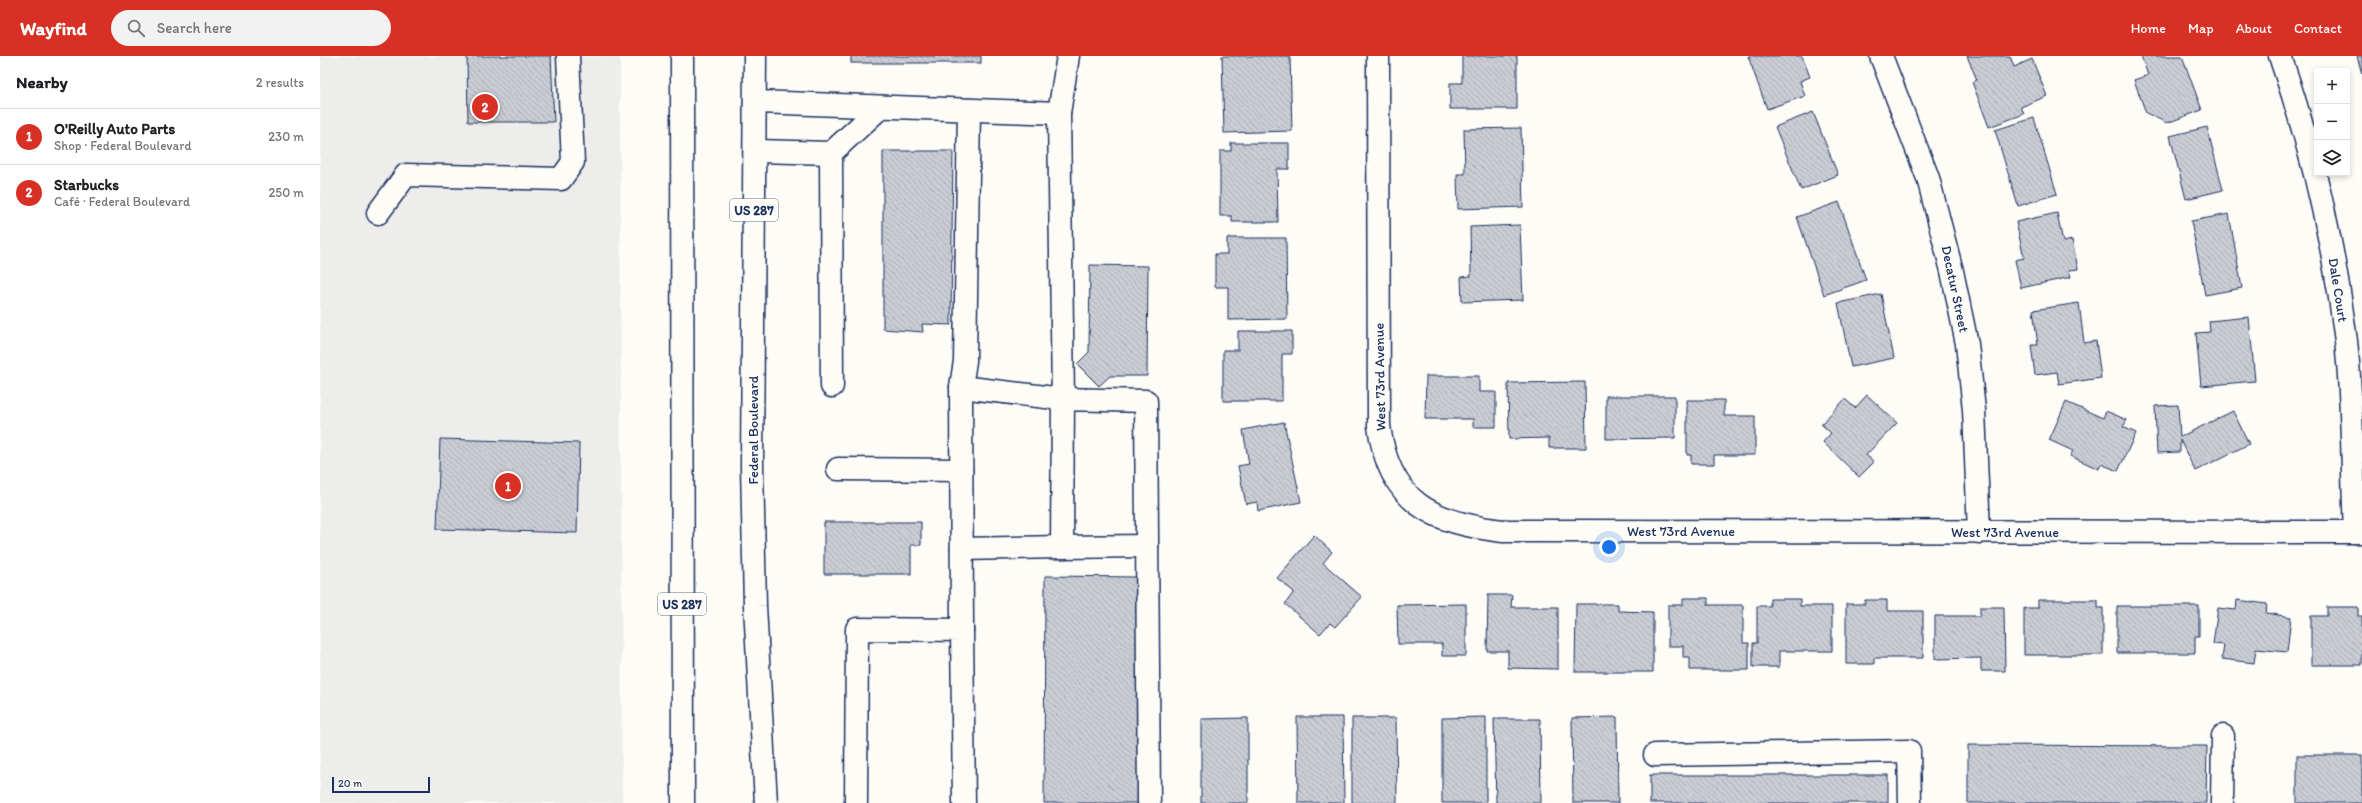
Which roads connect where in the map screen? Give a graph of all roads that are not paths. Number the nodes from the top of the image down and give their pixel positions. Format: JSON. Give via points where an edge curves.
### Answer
{"nodes":[{"id":1,"x":568,"y":56,"type":"edge"},
{"id":2,"x":682,"y":56,"type":"edge"},
{"id":3,"x":755,"y":56,"type":"edge"},
{"id":4,"x":1068,"y":56,"type":"edge"},
{"id":5,"x":1378,"y":56,"type":"edge"},
{"id":6,"x":1881,"y":56,"type":"edge"},
{"id":7,"x":2280,"y":56,"type":"edge"},
{"id":8,"x":755,"y":102,"type":"junction"},
{"id":9,"x":881,"y":107,"type":"junction"},
{"id":10,"x":969,"y":110,"type":"junction"},
{"id":11,"x":1059,"y":113,"type":"junction"},
{"id":12,"x":754,"y":150,"type":"junction"},
{"id":13,"x":831,"y":153,"type":"junction"},
{"id":14,"x":378,"y":213,"type":"dead end"},
{"id":15,"x":832,"y":386,"type":"dead end"},
{"id":16,"x":961,"y":387,"type":"junction"},
{"id":17,"x":1063,"y":399,"type":"junction"},
{"id":18,"x":838,"y":469,"type":"dead end"},
{"id":19,"x":961,"y":470,"type":"junction"},
{"id":20,"x":1979,"y":532,"type":"junction"},
{"id":21,"x":2358,"y":532,"type":"edge"},
{"id":22,"x":1147,"y":546,"type":"junction"},
{"id":23,"x":1062,"y":547,"type":"junction"},
{"id":24,"x":962,"y":549,"type":"junction"},
{"id":25,"x":962,"y":630,"type":"junction"},
{"id":26,"x":2222,"y":736,"type":"dead end"},
{"id":27,"x":1655,"y":755,"type":"dead end"},
{"id":28,"x":683,"y":803,"type":"edge"},
{"id":29,"x":766,"y":803,"type":"edge"},
{"id":30,"x":856,"y":803,"type":"edge"},
{"id":31,"x":964,"y":803,"type":"edge"},
{"id":32,"x":1149,"y":803,"type":"edge"},
{"id":33,"x":1910,"y":803,"type":"edge"},
{"id":34,"x":2222,"y":803,"type":"edge"}],
"edges":[{"from":1,"to":14,"type":"street","via":[[573,162],[561,179],[406,175]]},
{"from":2,"to":28,"type":"street","number":"US 287"},
{"from":3,"to":8,"type":"street","name":"Federal Boulevard","number":"US 287"},
{"from":4,"to":11,"type":"street"},
{"from":5,"to":20,"type":"street","name":"West 73rd Avenue","via":[[1379,426],[1381,444],[1395,477],[1419,506],[1435,516],[1468,527],[1503,531]]},
{"from":6,"to":20,"type":"street","name":"Decatur Street","via":[[1928,178],[1952,271],[1967,344],[1974,410]]},
{"from":7,"to":21,"type":"street","name":"Dale Court","via":[[2302,119],[2324,206],[2346,341]]},
{"from":8,"to":9,"type":"street"},
{"from":8,"to":12,"type":"street","name":"Federal Boulevard","number":"US 287"},
{"from":9,"to":10,"type":"street"},
{"from":9,"to":13,"type":"street"},
{"from":10,"to":11,"type":"street"},
{"from":10,"to":16,"type":"street","via":[[965,361]]},
{"from":11,"to":17,"type":"street"},
{"from":12,"to":13,"type":"street"},
{"from":12,"to":29,"type":"street","name":"Federal Boulevard","number":"US 287","via":[[752,465],[755,606]]},
{"from":13,"to":15,"type":"street"},
{"from":16,"to":17,"type":"street"},
{"from":16,"to":19,"type":"street"},
{"from":17,"to":22,"type":"street","via":[[1146,402]]},
{"from":17,"to":23,"type":"street"},
{"from":18,"to":19,"type":"street"},
{"from":19,"to":24,"type":"street"},
{"from":20,"to":21,"type":"street","name":"West 73rd Avenue"},
{"from":22,"to":23,"type":"street"},
{"from":22,"to":32,"type":"street"},
{"from":23,"to":24,"type":"street"},
{"from":24,"to":25,"type":"street"},
{"from":25,"to":30,"type":"street","via":[[857,629]]},
{"from":25,"to":31,"type":"street"},
{"from":26,"to":34,"type":"street"},
{"from":27,"to":33,"type":"street","via":[[1909,751]]}]}
